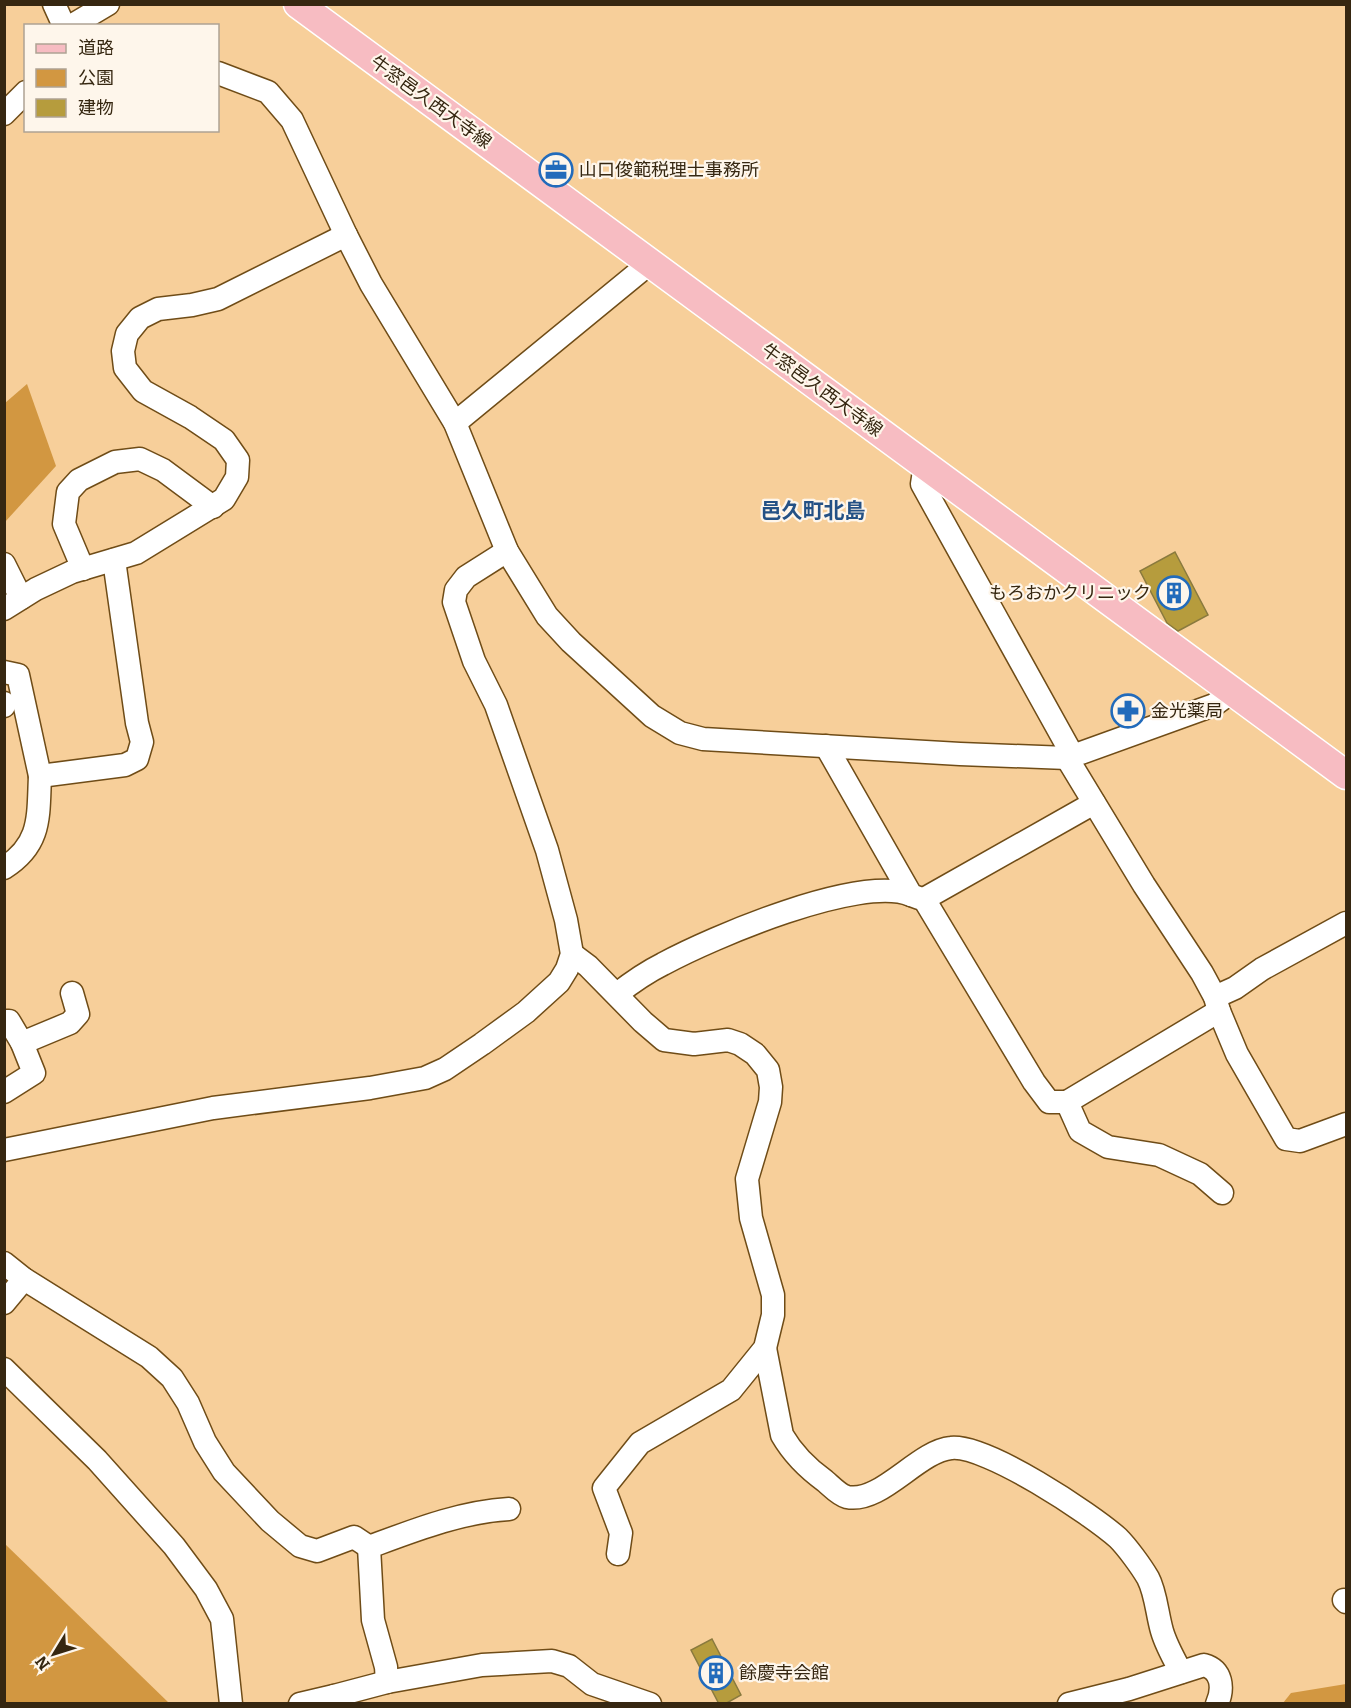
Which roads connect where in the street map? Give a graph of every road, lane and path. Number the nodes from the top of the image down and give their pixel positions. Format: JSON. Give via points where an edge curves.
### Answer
{"nodes":[{"id":1,"x":54,"y":4,"type":"edge"},
{"id":2,"x":108,"y":4,"type":"edge"},
{"id":3,"x":298,"y":4,"type":"edge"},
{"id":4,"x":63,"y":24,"type":"edge"},
{"id":5,"x":74,"y":24,"type":"edge"},
{"id":6,"x":219,"y":74,"type":"edge"},
{"id":7,"x":24,"y":94,"type":"edge"},
{"id":8,"x":4,"y":114,"type":"edge"},
{"id":9,"x":346,"y":235,"type":"junction"},
{"id":10,"x":650,"y":263,"type":"junction"},
{"id":11,"x":456,"y":423,"type":"junction"},
{"id":12,"x":925,"y":465,"type":"junction"},
{"id":13,"x":213,"y":507,"type":"junction"},
{"id":14,"x":507,"y":551,"type":"junction"},
{"id":15,"x":114,"y":560,"type":"junction"},
{"id":16,"x":4,"y":564,"type":"edge"},
{"id":17,"x":83,"y":569,"type":"junction"},
{"id":18,"x":13,"y":603,"type":"edge"},
{"id":19,"x":4,"y":672,"type":"edge"},
{"id":20,"x":1233,"y":691,"type":"junction"},
{"id":21,"x":826,"y":746,"type":"junction"},
{"id":22,"x":1070,"y":757,"type":"junction"},
{"id":23,"x":1347,"y":775,"type":"edge"},
{"id":24,"x":40,"y":776,"type":"junction"},
{"id":25,"x":1094,"y":803,"type":"junction"},
{"id":26,"x":4,"y":868,"type":"edge"},
{"id":27,"x":917,"y":897,"type":"junction"},
{"id":28,"x":1347,"y":922,"type":"edge"},
{"id":29,"x":572,"y":954,"type":"junction"},
{"id":30,"x":72,"y":993,"type":"dead end"},
{"id":31,"x":617,"y":994,"type":"junction"},
{"id":32,"x":1217,"y":1004,"type":"junction"},
{"id":33,"x":4,"y":1022,"type":"edge"},
{"id":34,"x":22,"y":1043,"type":"junction"},
{"id":35,"x":4,"y":1092,"type":"edge"},
{"id":36,"x":1067,"y":1102,"type":"junction"},
{"id":37,"x":1347,"y":1124,"type":"edge"},
{"id":38,"x":4,"y":1150,"type":"edge"},
{"id":39,"x":1222,"y":1193,"type":"dead end"},
{"id":40,"x":4,"y":1263,"type":"edge"},
{"id":41,"x":24,"y":1279,"type":"junction"},
{"id":42,"x":4,"y":1303,"type":"edge"},
{"id":43,"x":765,"y":1347,"type":"junction"},
{"id":44,"x":4,"y":1369,"type":"edge"},
{"id":45,"x":509,"y":1509,"type":"dead end"},
{"id":46,"x":369,"y":1547,"type":"junction"},
{"id":47,"x":618,"y":1554,"type":"dead end"},
{"id":48,"x":1181,"y":1672,"type":"junction"},
{"id":49,"x":387,"y":1682,"type":"junction"},
{"id":50,"x":334,"y":1700,"type":"edge"},
{"id":51,"x":231,"y":1704,"type":"edge"},
{"id":52,"x":300,"y":1704,"type":"edge"},
{"id":53,"x":650,"y":1704,"type":"edge"},
{"id":54,"x":1070,"y":1704,"type":"edge"},
{"id":55,"x":1217,"y":1704,"type":"edge"}],
"edges":[{"from":1,"to":4,"type":"street"},
{"from":2,"to":5,"type":"street"},
{"from":3,"to":10,"type":"main road","name":"牛窓邑久西大寺線"},
{"from":6,"to":9,"type":"street","via":[[268,92],[292,120]]},
{"from":7,"to":8,"type":"street"},
{"from":9,"to":11,"type":"street","via":[[371,284]]},
{"from":9,"to":13,"type":"street","via":[[218,299],[158,309],[140,318],[127,334],[125,368],[143,391],[224,441],[238,460],[237,477],[224,499]]},
{"from":10,"to":11,"type":"street"},
{"from":10,"to":12,"type":"main road","name":"牛窓邑久西大寺線"},
{"from":11,"to":14,"type":"street"},
{"from":12,"to":20,"type":"main road","name":"牛窓邑久西大寺線"},
{"from":12,"to":22,"type":"street","via":[[922,484]]},
{"from":13,"to":15,"type":"street","via":[[136,553]]},
{"from":13,"to":17,"type":"street","via":[[148,462],[115,462],[79,480],[68,492],[64,524]]},
{"from":14,"to":21,"type":"street","via":[[547,616],[652,716],[680,733],[704,739]]},
{"from":14,"to":29,"type":"street","via":[[466,577],[456,590],[454,602],[535,812]]},
{"from":15,"to":17,"type":"street"},
{"from":15,"to":24,"type":"street","via":[[142,742],[137,759],[125,765]]},
{"from":16,"to":18,"type":"street"},
{"from":17,"to":18,"type":"street"},
{"from":19,"to":24,"type":"street","via":[[18,675]]},
{"from":20,"to":22,"type":"street","via":[[1214,705]]},
{"from":20,"to":23,"type":"main road","name":"牛窓邑久西大寺線"},
{"from":21,"to":22,"type":"street"},
{"from":21,"to":27,"type":"street"},
{"from":22,"to":25,"type":"street"},
{"from":24,"to":26,"type":"street","via":[[36,826],[29,847]]},
{"from":25,"to":27,"type":"street"},
{"from":25,"to":32,"type":"street","via":[[1202,973]]},
{"from":27,"to":31,"type":"street","via":[[884,890],[800,907],[738,929],[663,964]]},
{"from":27,"to":36,"type":"street","via":[[1034,1083],[1049,1102]]},
{"from":28,"to":32,"type":"street","via":[[1262,969]]},
{"from":29,"to":31,"type":"street"},
{"from":29,"to":38,"type":"street","via":[[559,982],[526,1012],[445,1069],[425,1078],[213,1107]]},
{"from":30,"to":34,"type":"street","via":[[78,1014],[70,1023]]},
{"from":31,"to":43,"type":"street","via":[[664,1040],[694,1044],[728,1040],[755,1054],[768,1070],[770,1102],[747,1179],[751,1218],[773,1295],[773,1315]]},
{"from":32,"to":36,"type":"street"},
{"from":32,"to":37,"type":"street","via":[[1237,1054],[1286,1139],[1300,1141]]},
{"from":33,"to":34,"type":"street","via":[[9,1021]]},
{"from":34,"to":35,"type":"street","via":[[34,1073]]},
{"from":36,"to":39,"type":"street","via":[[1080,1131],[1108,1147],[1159,1155],[1200,1174]]},
{"from":40,"to":41,"type":"street"},
{"from":41,"to":42,"type":"street"},
{"from":41,"to":46,"type":"street","via":[[149,1358],[172,1378],[224,1472],[270,1521],[300,1546],[317,1551],[354,1537]]},
{"from":43,"to":47,"type":"street","via":[[731,1390],[640,1443],[604,1488],[621,1533]]},
{"from":43,"to":48,"type":"street","via":[[782,1435],[807,1468],[844,1497],[862,1498],[934,1453],[952,1448],[1009,1465],[1119,1539],[1149,1579],[1163,1634]]},
{"from":44,"to":51,"type":"street","via":[[97,1460],[174,1546],[206,1589],[222,1619]]},
{"from":45,"to":46,"type":"street","via":[[487,1510],[430,1524]]},
{"from":46,"to":49,"type":"street","via":[[373,1620]]},
{"from":48,"to":54,"type":"street"},
{"from":48,"to":55,"type":"street","via":[[1204,1665],[1212,1668],[1219,1675],[1221,1686]]},
{"from":49,"to":50,"type":"street"},
{"from":49,"to":53,"type":"street","via":[[482,1665],[552,1661],[569,1666],[592,1684]]},
{"from":50,"to":52,"type":"street"}]}
